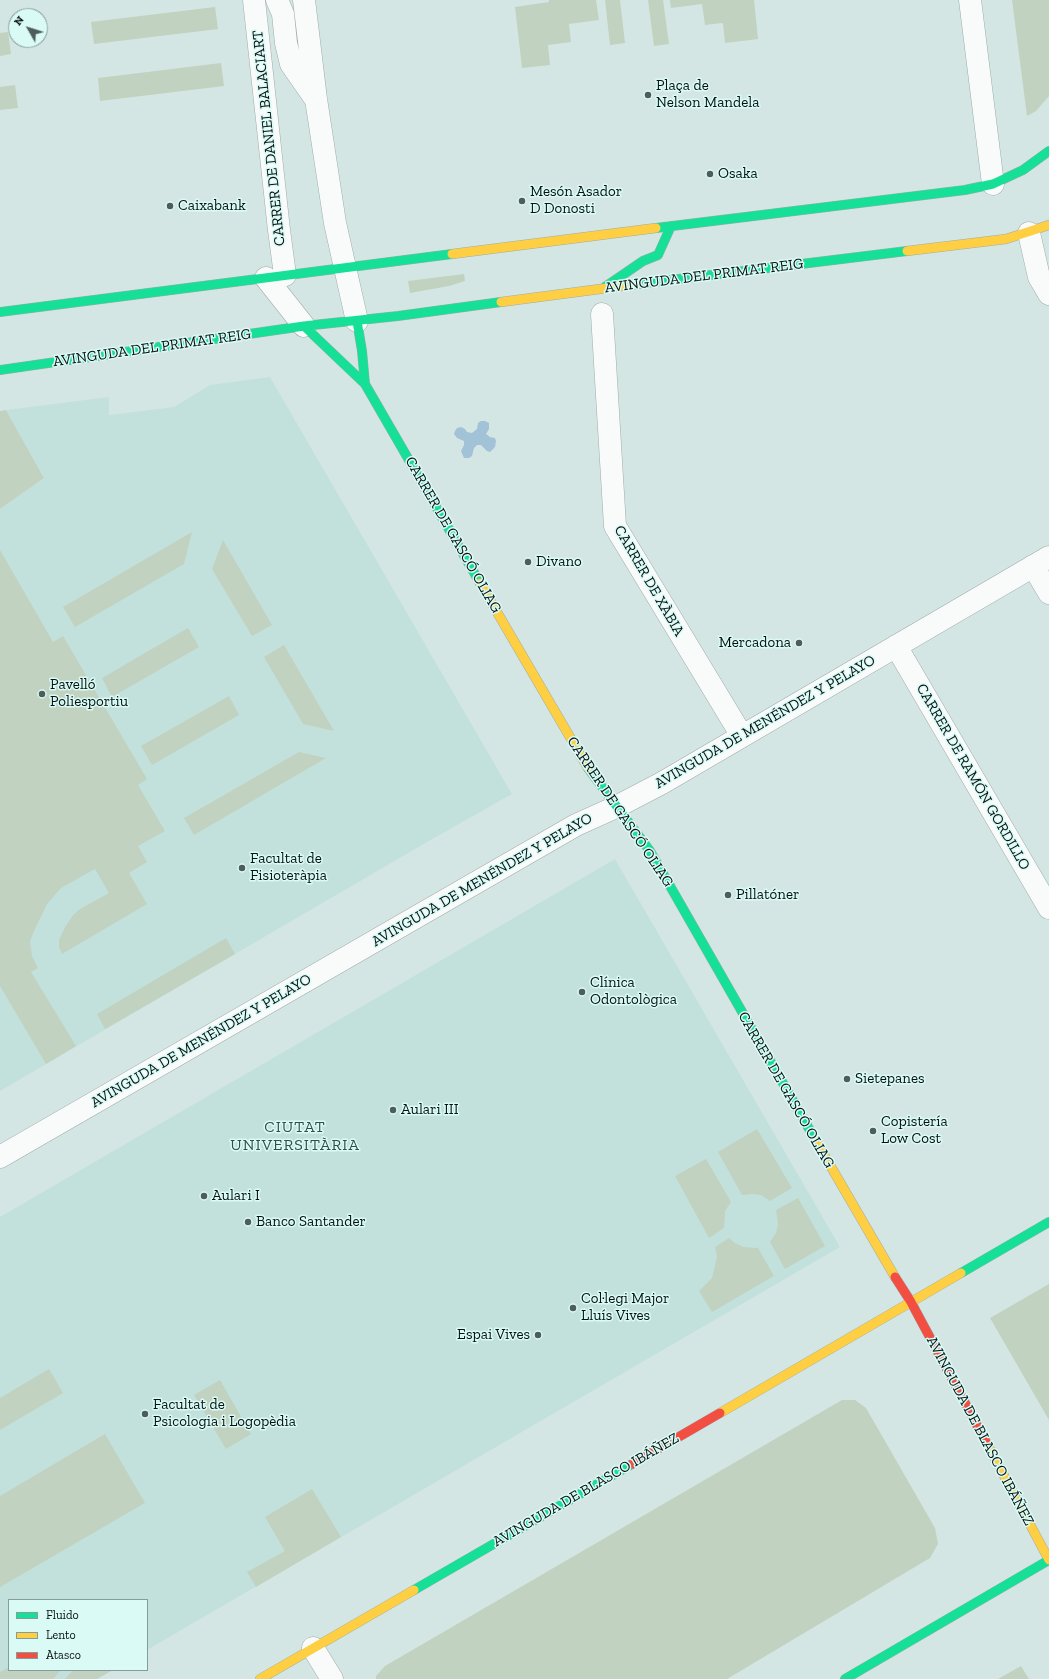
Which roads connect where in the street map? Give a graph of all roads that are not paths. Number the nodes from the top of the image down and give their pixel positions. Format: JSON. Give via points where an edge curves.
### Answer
{"nodes":[{"id":1,"x":254,"y":0,"type":"edge"},
{"id":2,"x":278,"y":0,"type":"edge"},
{"id":3,"x":304,"y":0,"type":"edge"},
{"id":4,"x":970,"y":0,"type":"edge"},
{"id":5,"x":316,"y":99,"type":"junction"},
{"id":6,"x":1049,"y":151,"type":"edge"},
{"id":7,"x":993,"y":184,"type":"junction"},
{"id":8,"x":1049,"y":225,"type":"edge"},
{"id":9,"x":670,"y":226,"type":"junction"},
{"id":10,"x":1029,"y":232,"type":"junction"},
{"id":11,"x":345,"y":267,"type":"junction"},
{"id":12,"x":276,"y":277,"type":"junction"},
{"id":13,"x":603,"y":288,"type":"junction"},
{"id":14,"x":1049,"y":294,"type":"edge"},
{"id":15,"x":0,"y":312,"type":"edge"},
{"id":16,"x":602,"y":314,"type":"dead end"},
{"id":17,"x":357,"y":321,"type":"junction"},
{"id":18,"x":304,"y":326,"type":"junction"},
{"id":19,"x":0,"y":370,"type":"edge"},
{"id":20,"x":365,"y":384,"type":"junction"},
{"id":21,"x":1041,"y":562,"type":"edge"},
{"id":22,"x":1049,"y":593,"type":"edge"},
{"id":23,"x":896,"y":646,"type":"junction"},
{"id":24,"x":742,"y":736,"type":"junction"},
{"id":25,"x":616,"y":807,"type":"junction"},
{"id":26,"x":1049,"y":908,"type":"edge"},
{"id":27,"x":0,"y":1157,"type":"edge"},
{"id":28,"x":1049,"y":1222,"type":"edge"},
{"id":29,"x":911,"y":1302,"type":"junction"},
{"id":30,"x":1049,"y":1560,"type":"edge"},
{"id":31,"x":313,"y":1648,"type":"junction"},
{"id":32,"x":260,"y":1679,"type":"edge"},
{"id":33,"x":332,"y":1679,"type":"edge"},
{"id":34,"x":845,"y":1679,"type":"edge"}],
"edges":[{"from":1,"to":12,"type":"street","name":"CARRER DE DANIEL BALACIART","via":[[279,230]]},
{"from":2,"to":5,"type":"street","name":"CARRER DE DANIEL BALACIART","via":[[283,14],[291,64]]},
{"from":3,"to":5,"type":"street","name":"CARRER DE DANIEL BALACIART"},
{"from":4,"to":7,"type":"street"},
{"from":5,"to":11,"type":"street","name":"CARRER DE DANIEL BALACIART","via":[[335,223]]},
{"from":6,"to":7,"type":"main road","via":[[1023,170]]},
{"from":7,"to":9,"type":"main road","via":[[965,190]]},
{"from":8,"to":10,"type":"main road","name":"AVINGUDA DEL PRIMAT REIG"},
{"from":9,"to":11,"type":"main road"},
{"from":9,"to":13,"type":"main road","via":[[658,255],[643,261]]},
{"from":10,"to":13,"type":"main road","name":"AVINGUDA DEL PRIMAT REIG","via":[[1006,239]]},
{"from":10,"to":14,"type":"street","via":[[1039,277]]},
{"from":11,"to":12,"type":"main road"},
{"from":11,"to":17,"type":"street"},
{"from":12,"to":15,"type":"main road"},
{"from":12,"to":18,"type":"street"},
{"from":13,"to":17,"type":"main road","name":"AVINGUDA DEL PRIMAT REIG"},
{"from":16,"to":24,"type":"street","name":"CARRER DE XÀBIA","via":[[615,526]]},
{"from":17,"to":18,"type":"main road","name":"AVINGUDA DEL PRIMAT REIG"},
{"from":17,"to":20,"type":"main road","name":"CARRER DE GASCÓ OLIAG"},
{"from":18,"to":19,"type":"main road","name":"AVINGUDA DEL PRIMAT REIG"},
{"from":18,"to":20,"type":"main road","name":"CARRER DE GASCÓ OLIAG"},
{"from":20,"to":25,"type":"main road","name":"CARRER DE GASCÓ OLIAG","via":[[583,761]]},
{"from":21,"to":22,"type":"street"},
{"from":21,"to":23,"type":"street","name":"AVINGUDA DE MENÉNDEZ Y PELAYO"},
{"from":23,"to":24,"type":"street","name":"AVINGUDA DE MENÉNDEZ Y PELAYO"},
{"from":23,"to":26,"type":"street","name":"CARRER DE RAMÓN GORDILLO"},
{"from":24,"to":25,"type":"street","name":"AVINGUDA DE MENÉNDEZ Y PELAYO"},
{"from":25,"to":27,"type":"street","name":"AVINGUDA DE MENÉNDEZ Y PELAYO","via":[[576,825]]},
{"from":25,"to":29,"type":"main road","name":"CARRER DE GASCÓ OLIAG","via":[[650,851],[873,1241]]},
{"from":28,"to":29,"type":"main road","name":"AVINGUDA DE BLASCO IBÁÑEZ"},
{"from":29,"to":30,"type":"main road","name":"AVINGUDA DE BLASCO IBÁÑEZ"},
{"from":29,"to":31,"type":"main road","name":"AVINGUDA DE BLASCO IBÁÑEZ"},
{"from":30,"to":34,"type":"main road","name":"AVINGUDA DE BLASCO IBÁÑEZ"},
{"from":31,"to":32,"type":"main road","name":"AVINGUDA DE BLASCO IBÁÑEZ"},
{"from":31,"to":33,"type":"street"}]}
